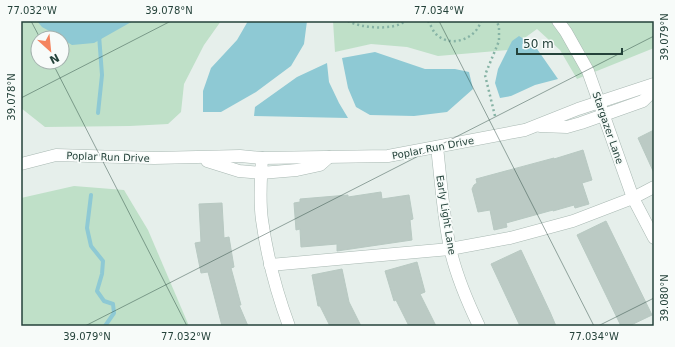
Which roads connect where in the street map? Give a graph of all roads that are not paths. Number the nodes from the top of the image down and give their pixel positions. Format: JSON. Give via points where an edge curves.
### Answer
{"nodes":[{"id":1,"x":558,"y":21,"type":"edge"},
{"id":2,"x":654,"y":84,"type":"edge"},
{"id":3,"x":654,"y":90,"type":"edge"},
{"id":4,"x":600,"y":102,"type":"junction"},
{"id":5,"x":604,"y":116,"type":"junction"},
{"id":6,"x":535,"y":126,"type":"junction"},
{"id":7,"x":437,"y":147,"type":"junction"},
{"id":8,"x":196,"y":157,"type":"junction"},
{"id":9,"x":329,"y":157,"type":"junction"},
{"id":10,"x":262,"y":158,"type":"junction"},
{"id":11,"x":21,"y":164,"type":"edge"},
{"id":12,"x":261,"y":173,"type":"junction"},
{"id":13,"x":654,"y":187,"type":"edge"},
{"id":14,"x":632,"y":198,"type":"junction"},
{"id":15,"x":654,"y":238,"type":"edge"},
{"id":16,"x":450,"y":249,"type":"junction"},
{"id":17,"x":270,"y":266,"type":"junction"},
{"id":18,"x":289,"y":326,"type":"edge"},
{"id":19,"x":479,"y":326,"type":"edge"}],
"edges":[{"from":1,"to":4,"type":"street","name":"Stargazer Lane","via":[[588,71]]},
{"from":2,"to":4,"type":"street","name":"Poplar Run Drive"},
{"from":3,"to":5,"type":"street","name":"Poplar Run Drive","via":[[643,101]]},
{"from":4,"to":5,"type":"street","name":"Stargazer Lane"},
{"from":4,"to":6,"type":"street","name":"Poplar Run Drive"},
{"from":5,"to":6,"type":"street","name":"Poplar Run Drive","via":[[567,127]]},
{"from":5,"to":14,"type":"street","name":"Stargazer Lane"},
{"from":6,"to":7,"type":"street","name":"Poplar Run Drive"},
{"from":7,"to":9,"type":"street","name":"Poplar Run Drive","via":[[388,156]]},
{"from":7,"to":16,"type":"street","name":"Early Light Lane"},
{"from":8,"to":10,"type":"street","name":"Poplar Run Drive"},
{"from":8,"to":11,"type":"street","name":"Poplar Run Drive","via":[[56,155]]},
{"from":8,"to":12,"type":"street","name":"Poplar Run Drive","via":[[239,171]]},
{"from":9,"to":10,"type":"street","name":"Poplar Run Drive"},
{"from":9,"to":12,"type":"street","name":"Poplar Run Drive","via":[[320,165],[312,167]]},
{"from":10,"to":12,"type":"street"},
{"from":12,"to":17,"type":"street","via":[[262,218]]},
{"from":13,"to":14,"type":"street"},
{"from":14,"to":15,"type":"street","name":"Stargazer Lane"},
{"from":14,"to":16,"type":"street","via":[[573,221],[510,238]]},
{"from":16,"to":17,"type":"street"},
{"from":16,"to":19,"type":"street","name":"Early Light Lane","via":[[466,299]]},
{"from":17,"to":18,"type":"street"}]}
